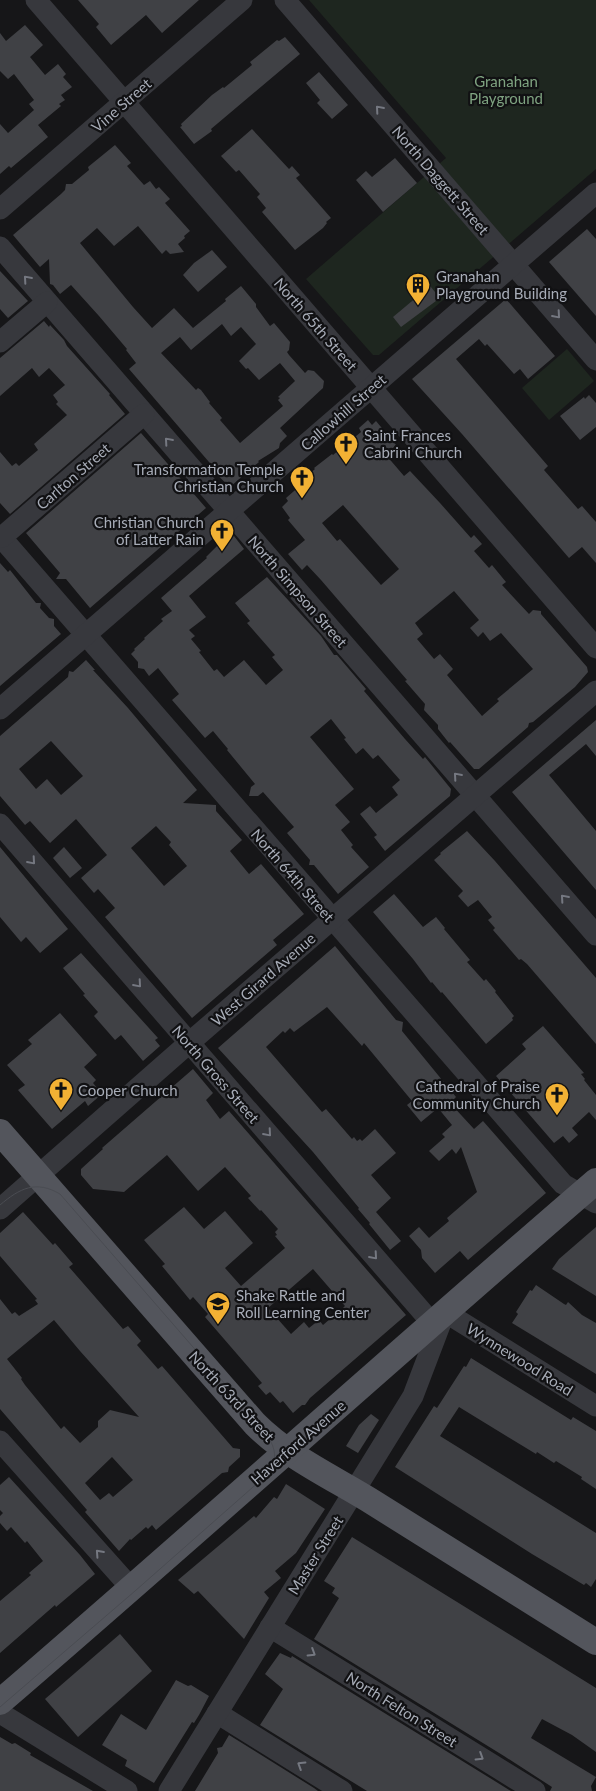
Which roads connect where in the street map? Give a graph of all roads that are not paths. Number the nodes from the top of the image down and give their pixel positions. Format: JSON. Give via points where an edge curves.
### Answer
{"nodes":[{"id":1,"x":36,"y":0,"type":"edge"},
{"id":2,"x":242,"y":0,"type":"edge"},
{"id":3,"x":285,"y":0,"type":"edge"},
{"id":4,"x":124,"y":102,"type":"junction"},
{"id":5,"x":596,"y":194,"type":"edge"},
{"id":6,"x":1,"y":207,"type":"edge"},
{"id":7,"x":0,"y":247,"type":"edge"},
{"id":8,"x":514,"y":265,"type":"junction"},
{"id":9,"x":47,"y":302,"type":"junction"},
{"id":10,"x":0,"y":342,"type":"edge"},
{"id":11,"x":596,"y":360,"type":"edge"},
{"id":12,"x":371,"y":388,"type":"junction"},
{"id":13,"x":144,"y":414,"type":"junction"},
{"id":14,"x":228,"y":511,"type":"junction"},
{"id":15,"x":1,"y":536,"type":"edge"},
{"id":16,"x":86,"y":635,"type":"junction"},
{"id":17,"x":596,"y":648,"type":"edge"},
{"id":18,"x":596,"y":691,"type":"edge"},
{"id":19,"x":0,"y":709,"type":"edge"},
{"id":20,"x":475,"y":796,"type":"junction"},
{"id":21,"x":0,"y":824,"type":"edge"},
{"id":22,"x":332,"y":919,"type":"junction"},
{"id":23,"x":596,"y":935,"type":"edge"},
{"id":24,"x":189,"y":1043,"type":"junction"},
{"id":25,"x":0,"y":1132,"type":"edge"},
{"id":26,"x":38,"y":1176,"type":"junction"},
{"id":27,"x":591,"y":1193,"type":"edge"},
{"id":28,"x":0,"y":1209,"type":"edge"},
{"id":29,"x":439,"y":1318,"type":"junction"},
{"id":30,"x":596,"y":1406,"type":"edge"},
{"id":31,"x":287,"y":1452,"type":"junction"},
{"id":32,"x":4,"y":1453,"type":"edge"},
{"id":33,"x":355,"y":1492,"type":"junction"},
{"id":34,"x":132,"y":1589,"type":"junction"},
{"id":35,"x":270,"y":1627,"type":"junction"},
{"id":36,"x":596,"y":1642,"type":"edge"},
{"id":37,"x":0,"y":1702,"type":"edge"},
{"id":38,"x":0,"y":1713,"type":"edge"},
{"id":39,"x":217,"y":1714,"type":"junction"},
{"id":40,"x":127,"y":1791,"type":"edge"},
{"id":41,"x":169,"y":1791,"type":"edge"},
{"id":42,"x":342,"y":1791,"type":"edge"},
{"id":43,"x":534,"y":1791,"type":"edge"}],
"edges":[{"from":1,"to":4,"type":"street","name":"North 65th Street"},
{"from":2,"to":4,"type":"street","name":"Vine Street"},
{"from":8,"to":3,"type":"street","name":"North Daggett Street","one_way":true},
{"from":4,"to":6,"type":"street","name":"Vine Street"},
{"from":4,"to":12,"type":"street","name":"North 65th Street"},
{"from":5,"to":8,"type":"street","name":"Callowhill Street"},
{"from":9,"to":7,"type":"street","name":"North Simpson Street","one_way":true},
{"from":8,"to":11,"type":"street","name":"North Daggett Street","one_way":true},
{"from":8,"to":12,"type":"street","name":"Callowhill Street"},
{"from":9,"to":10,"type":"street"},
{"from":9,"to":13,"type":"street","name":"North Simpson Street"},
{"from":12,"to":14,"type":"street","name":"Callowhill Street"},
{"from":12,"to":17,"type":"street","name":"North 65th Street"},
{"from":14,"to":13,"type":"street","name":"North Simpson Street","one_way":true},
{"from":13,"to":15,"type":"street","name":"Carlton Street"},
{"from":14,"to":16,"type":"street","name":"Callowhill Street"},
{"from":20,"to":14,"type":"street","name":"North Simpson Street","one_way":true},
{"from":15,"to":16,"type":"street","name":"North 64th Street"},
{"from":16,"to":19,"type":"street","name":"Callowhill Street"},
{"from":16,"to":22,"type":"street","name":"North 64th Street"},
{"from":18,"to":20,"type":"street","name":"West Girard Avenue"},
{"from":20,"to":22,"type":"street","name":"West Girard Avenue"},
{"from":23,"to":20,"type":"street","name":"North Simpson Street","one_way":true},
{"from":21,"to":24,"type":"street","name":"North Gross Street","one_way":true},
{"from":22,"to":24,"type":"street","name":"West Girard Avenue"},
{"from":22,"to":27,"type":"street","name":"North 64th Street","via":[[563,1184]]},
{"from":24,"to":26,"type":"street","name":"West Girard Avenue"},
{"from":24,"to":29,"type":"street","name":"North Gross Street","one_way":true},
{"from":25,"to":26,"type":"main road","name":"North 63rd Street"},
{"from":26,"to":28,"type":"street","name":"West Girard Avenue"},
{"from":26,"to":31,"type":"main road","name":"North 63rd Street","via":[[255,1424]]},
{"from":27,"to":29,"type":"main road","name":"Haverford Avenue"},
{"from":29,"to":30,"type":"street","name":"Wynnewood Road"},
{"from":29,"to":31,"type":"main road","name":"Haverford Avenue"},
{"from":29,"to":33,"type":"street","name":"Master Street","via":[[413,1396]]},
{"from":31,"to":33,"type":"main road","name":"North 63rd Street"},
{"from":31,"to":34,"type":"main road","name":"Haverford Avenue"},
{"from":34,"to":32,"type":"street","one_way":true},
{"from":33,"to":35,"type":"street","name":"Master Street"},
{"from":33,"to":36,"type":"main road","name":"North 63rd Street"},
{"from":34,"to":37,"type":"main road","name":"Haverford Avenue"},
{"from":35,"to":39,"type":"street","name":"Master Street"},
{"from":35,"to":43,"type":"street","name":"North Felton Street","one_way":true},
{"from":38,"to":40,"type":"street"},
{"from":39,"to":41,"type":"street","name":"Master Street"},
{"from":42,"to":39,"type":"street","one_way":true}]}
